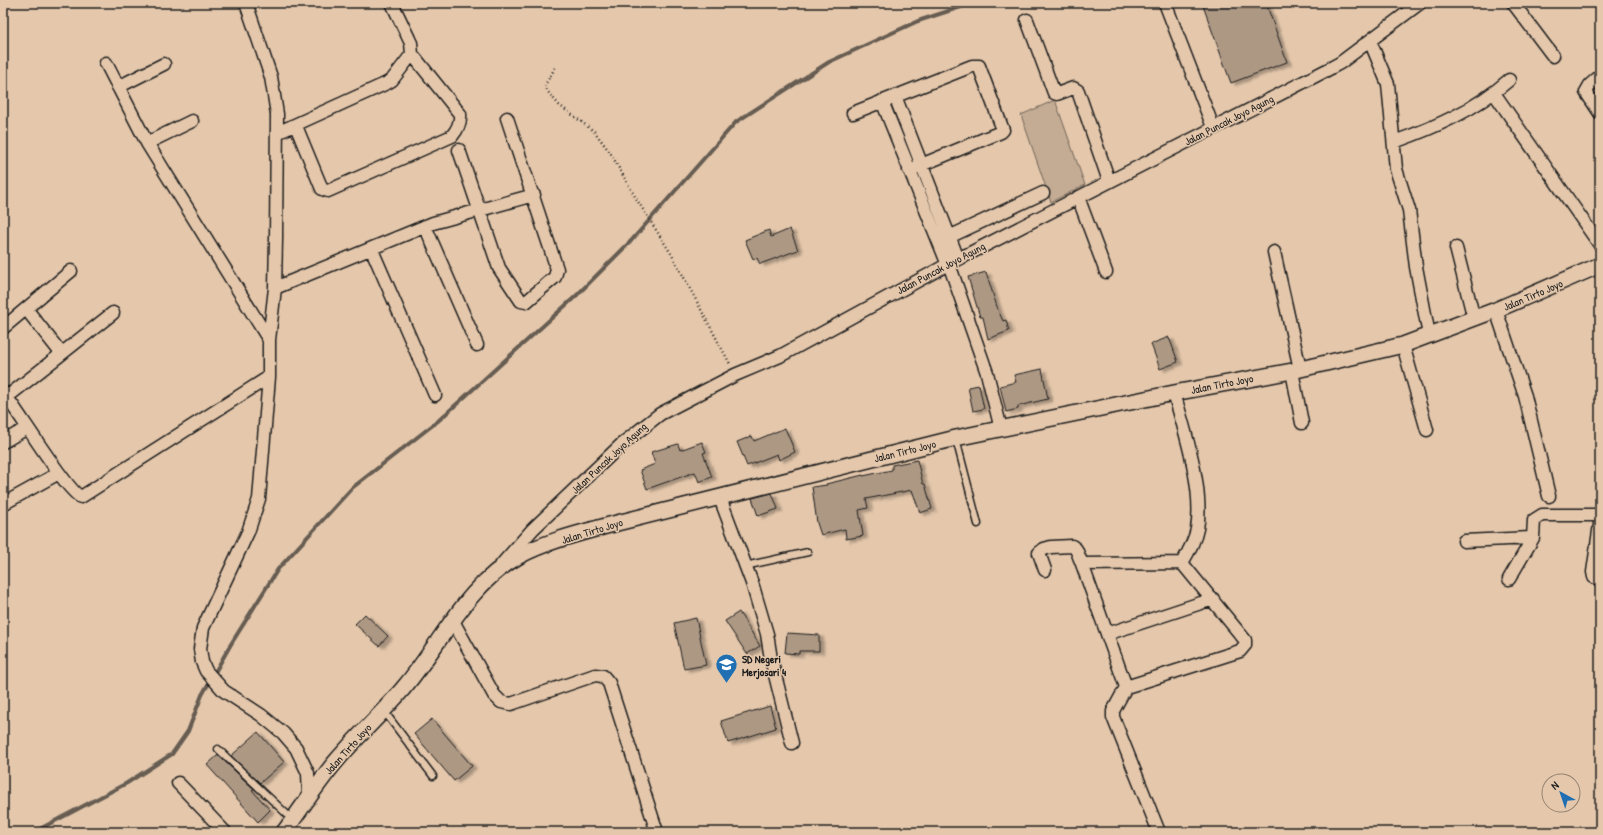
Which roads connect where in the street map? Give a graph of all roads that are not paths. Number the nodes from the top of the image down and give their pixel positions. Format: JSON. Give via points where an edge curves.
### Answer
{"nodes":[{"id":1,"x":246,"y":3,"type":"edge"},
{"id":2,"x":392,"y":3,"type":"edge"},
{"id":3,"x":1165,"y":3,"type":"edge"},
{"id":4,"x":1420,"y":3,"type":"edge"},
{"id":5,"x":1513,"y":3,"type":"edge"},
{"id":6,"x":1027,"y":20,"type":"dead end"},
{"id":7,"x":1370,"y":40,"type":"junction"},
{"id":8,"x":412,"y":54,"type":"junction"},
{"id":9,"x":1553,"y":56,"type":"dead end"},
{"id":10,"x":106,"y":63,"type":"dead end"},
{"id":11,"x":164,"y":64,"type":"dead end"},
{"id":12,"x":1600,"y":76,"type":"edge"},
{"id":13,"x":1509,"y":80,"type":"dead end"},
{"id":14,"x":118,"y":86,"type":"junction"},
{"id":15,"x":1494,"y":93,"type":"junction"},
{"id":16,"x":895,"y":96,"type":"junction"},
{"id":17,"x":882,"y":102,"type":"junction"},
{"id":18,"x":853,"y":113,"type":"dead end"},
{"id":19,"x":1600,"y":113,"type":"edge"},
{"id":20,"x":507,"y":118,"type":"dead end"},
{"id":21,"x":192,"y":120,"type":"dead end"},
{"id":22,"x":296,"y":126,"type":"junction"},
{"id":23,"x":1213,"y":128,"type":"junction"},
{"id":24,"x":277,"y":133,"type":"junction"},
{"id":25,"x":1394,"y":142,"type":"junction"},
{"id":26,"x":147,"y":143,"type":"junction"},
{"id":27,"x":459,"y":150,"type":"dead end"},
{"id":28,"x":921,"y":165,"type":"junction"},
{"id":29,"x":910,"y":170,"type":"junction"},
{"id":30,"x":1109,"y":181,"type":"junction"},
{"id":31,"x":534,"y":194,"type":"junction"},
{"id":32,"x":1043,"y":194,"type":"dead end"},
{"id":33,"x":1078,"y":197,"type":"junction"},
{"id":34,"x":479,"y":210,"type":"junction"},
{"id":35,"x":425,"y":226,"type":"junction"},
{"id":36,"x":949,"y":237,"type":"junction"},
{"id":37,"x":1600,"y":245,"type":"edge"},
{"id":38,"x":1456,"y":248,"type":"dead end"},
{"id":39,"x":372,"y":250,"type":"junction"},
{"id":40,"x":1274,"y":252,"type":"dead end"},
{"id":41,"x":952,"y":262,"type":"junction"},
{"id":42,"x":1600,"y":265,"type":"edge"},
{"id":43,"x":72,"y":272,"type":"dead end"},
{"id":44,"x":1106,"y":272,"type":"dead end"},
{"id":45,"x":275,"y":288,"type":"junction"},
{"id":46,"x":27,"y":310,"type":"junction"},
{"id":47,"x":1496,"y":310,"type":"junction"},
{"id":48,"x":113,"y":313,"type":"dead end"},
{"id":49,"x":1474,"y":319,"type":"junction"},
{"id":50,"x":3,"y":328,"type":"edge"},
{"id":51,"x":1429,"y":336,"type":"junction"},
{"id":52,"x":269,"y":340,"type":"junction"},
{"id":53,"x":478,"y":345,"type":"dead end"},
{"id":54,"x":1403,"y":345,"type":"junction"},
{"id":55,"x":61,"y":353,"type":"junction"},
{"id":56,"x":1296,"y":370,"type":"junction"},
{"id":57,"x":269,"y":377,"type":"junction"},
{"id":58,"x":1174,"y":393,"type":"junction"},
{"id":59,"x":5,"y":395,"type":"edge"},
{"id":60,"x":435,"y":395,"type":"dead end"},
{"id":61,"x":1302,"y":423,"type":"dead end"},
{"id":62,"x":27,"y":428,"type":"junction"},
{"id":63,"x":1001,"y":429,"type":"junction"},
{"id":64,"x":1427,"y":430,"type":"dead end"},
{"id":65,"x":956,"y":438,"type":"junction"},
{"id":66,"x":3,"y":442,"type":"edge"},
{"id":67,"x":59,"y":473,"type":"junction"},
{"id":68,"x":1549,"y":496,"type":"dead end"},
{"id":69,"x":720,"y":498,"type":"junction"},
{"id":70,"x":3,"y":504,"type":"edge"},
{"id":71,"x":1600,"y":515,"type":"edge"},
{"id":72,"x":978,"y":524,"type":"dead end"},
{"id":73,"x":1600,"y":524,"type":"edge"},
{"id":74,"x":1533,"y":538,"type":"junction"},
{"id":75,"x":1464,"y":541,"type":"dead end"},
{"id":76,"x":808,"y":552,"type":"dead end"},
{"id":77,"x":1182,"y":563,"type":"junction"},
{"id":78,"x":1082,"y":564,"type":"junction"},
{"id":79,"x":745,"y":566,"type":"junction"},
{"id":80,"x":1044,"y":570,"type":"dead end"},
{"id":81,"x":494,"y":575,"type":"junction"},
{"id":82,"x":1509,"y":579,"type":"dead end"},
{"id":83,"x":1600,"y":580,"type":"edge"},
{"id":84,"x":1213,"y":599,"type":"junction"},
{"id":85,"x":453,"y":621,"type":"junction"},
{"id":86,"x":1107,"y":634,"type":"junction"},
{"id":87,"x":1126,"y":687,"type":"junction"},
{"id":88,"x":384,"y":711,"type":"junction"},
{"id":89,"x":792,"y":743,"type":"dead end"},
{"id":90,"x":218,"y":749,"type":"dead end"},
{"id":91,"x":433,"y":776,"type":"dead end"},
{"id":92,"x":178,"y":783,"type":"dead end"},
{"id":93,"x":309,"y":796,"type":"junction"},
{"id":94,"x":293,"y":820,"type":"junction"},
{"id":95,"x":225,"y":832,"type":"edge"},
{"id":96,"x":284,"y":832,"type":"edge"},
{"id":97,"x":657,"y":832,"type":"edge"},
{"id":98,"x":1159,"y":832,"type":"edge"}],
"edges":[{"from":1,"to":24,"type":"street","via":[[275,93]]},
{"from":2,"to":8,"type":"street","via":[[411,43]]},
{"from":3,"to":23,"type":"street"},
{"from":4,"to":7,"type":"street","name":"Jalan Puncak Joyo Agung"},
{"from":5,"to":9,"type":"street"},
{"from":6,"to":30,"type":"street","via":[[1054,93],[1073,88],[1078,91]]},
{"from":7,"to":23,"type":"street","name":"Jalan Puncak Joyo Agung","via":[[1333,66]]},
{"from":7,"to":25,"type":"street","via":[[1388,84]]},
{"from":8,"to":22,"type":"street","via":[[392,80]]},
{"from":8,"to":22,"type":"street","via":[[460,114],[460,122],[452,136],[328,191],[322,188]]},
{"from":10,"to":14,"type":"street"},
{"from":11,"to":14,"type":"street"},
{"from":12,"to":19,"type":"street","via":[[1586,92]]},
{"from":13,"to":15,"type":"street"},
{"from":14,"to":26,"type":"street"},
{"from":15,"to":25,"type":"street","via":[[1459,115]]},
{"from":15,"to":37,"type":"street"},
{"from":16,"to":17,"type":"street"},
{"from":16,"to":28,"type":"street"},
{"from":16,"to":28,"type":"street","via":[[976,65],[980,66],[1003,127],[1001,132]]},
{"from":17,"to":18,"type":"street"},
{"from":17,"to":29,"type":"street"},
{"from":20,"to":31,"type":"street"},
{"from":21,"to":26,"type":"street"},
{"from":22,"to":24,"type":"street"},
{"from":23,"to":30,"type":"street","name":"Jalan Puncak Joyo Agung"},
{"from":24,"to":45,"type":"street"},
{"from":25,"to":51,"type":"street","via":[[1396,170],[1409,210],[1416,267]]},
{"from":26,"to":52,"type":"street"},
{"from":27,"to":34,"type":"street"},
{"from":28,"to":29,"type":"street"},
{"from":28,"to":36,"type":"street"},
{"from":29,"to":41,"type":"street"},
{"from":30,"to":33,"type":"street","name":"Jalan Puncak Joyo Agung"},
{"from":31,"to":34,"type":"street"},
{"from":31,"to":34,"type":"street","via":[[557,269],[555,277],[526,302],[521,301],[499,268]]},
{"from":32,"to":36,"type":"street"},
{"from":33,"to":41,"type":"street","name":"Jalan Puncak Joyo Agung"},
{"from":33,"to":44,"type":"street"},
{"from":34,"to":35,"type":"street"},
{"from":35,"to":39,"type":"street"},
{"from":35,"to":53,"type":"street"},
{"from":36,"to":41,"type":"street"},
{"from":38,"to":49,"type":"street"},
{"from":39,"to":45,"type":"street"},
{"from":39,"to":60,"type":"street"},
{"from":40,"to":56,"type":"street"},
{"from":41,"to":63,"type":"street","via":[[987,373]]},
{"from":41,"to":81,"type":"street","name":"Jalan Puncak Joyo Agung","via":[[785,353],[685,399],[644,425],[532,528]]},
{"from":42,"to":47,"type":"street","name":"Jalan Tirto Joyo"},
{"from":43,"to":46,"type":"street"},
{"from":45,"to":52,"type":"street"},
{"from":46,"to":50,"type":"street"},
{"from":46,"to":55,"type":"street"},
{"from":47,"to":49,"type":"street","name":"Jalan Tirto Joyo"},
{"from":47,"to":68,"type":"street","via":[[1525,396]]},
{"from":48,"to":55,"type":"street"},
{"from":49,"to":51,"type":"street","name":"Jalan Tirto Joyo"},
{"from":51,"to":54,"type":"street","name":"Jalan Tirto Joyo"},
{"from":52,"to":57,"type":"street"},
{"from":54,"to":56,"type":"street","name":"Jalan Tirto Joyo"},
{"from":54,"to":64,"type":"street"},
{"from":55,"to":59,"type":"street"},
{"from":56,"to":58,"type":"street","name":"Jalan Tirto Joyo"},
{"from":56,"to":61,"type":"street"},
{"from":57,"to":67,"type":"street","via":[[86,495],[76,495]]},
{"from":57,"to":93,"type":"street","via":[[258,498],[248,532],[203,628],[200,649],[206,671],[224,691],[261,715],[291,742],[306,764]]},
{"from":58,"to":63,"type":"street","name":"Jalan Tirto Joyo"},
{"from":58,"to":77,"type":"street","via":[[1193,468],[1197,499],[1197,530]]},
{"from":59,"to":62,"type":"street"},
{"from":62,"to":66,"type":"street"},
{"from":62,"to":67,"type":"street"},
{"from":63,"to":65,"type":"street","name":"Jalan Tirto Joyo"},
{"from":65,"to":69,"type":"street","name":"Jalan Tirto Joyo"},
{"from":65,"to":72,"type":"lane"},
{"from":67,"to":70,"type":"street"},
{"from":69,"to":79,"type":"street"},
{"from":69,"to":81,"type":"street","name":"Jalan Tirto Joyo","via":[[573,536],[519,556]]},
{"from":71,"to":74,"type":"street","via":[[1542,515],[1534,520]]},
{"from":73,"to":83,"type":"street","via":[[1593,572],[1594,577]]},
{"from":74,"to":75,"type":"street"},
{"from":74,"to":82,"type":"street"},
{"from":76,"to":79,"type":"lane"},
{"from":77,"to":78,"type":"street"},
{"from":77,"to":84,"type":"street"},
{"from":78,"to":80,"type":"street","via":[[1076,549],[1072,546],[1044,548],[1039,553]]},
{"from":78,"to":86,"type":"street"},
{"from":79,"to":89,"type":"street","via":[[767,634]]},
{"from":81,"to":85,"type":"street","name":"Jalan Tirto Joyo","via":[[466,602]]},
{"from":84,"to":86,"type":"street"},
{"from":84,"to":87,"type":"street","via":[[1245,640],[1244,648]]},
{"from":85,"to":88,"type":"street","name":"Jalan Tirto Joyo"},
{"from":85,"to":97,"type":"street","via":[[494,695],[501,702],[511,704],[595,675],[603,676],[609,683]]},
{"from":86,"to":87,"type":"street"},
{"from":87,"to":98,"type":"street","via":[[1113,711],[1113,717]]},
{"from":88,"to":91,"type":"lane"},
{"from":88,"to":93,"type":"street","name":"Jalan Tirto Joyo","via":[[338,759]]},
{"from":90,"to":94,"type":"lane"},
{"from":92,"to":95,"type":"street"},
{"from":93,"to":94,"type":"street","name":"Jalan Tirto Joyo"},
{"from":94,"to":96,"type":"street","name":"Jalan Tirto Joyo"}]}
